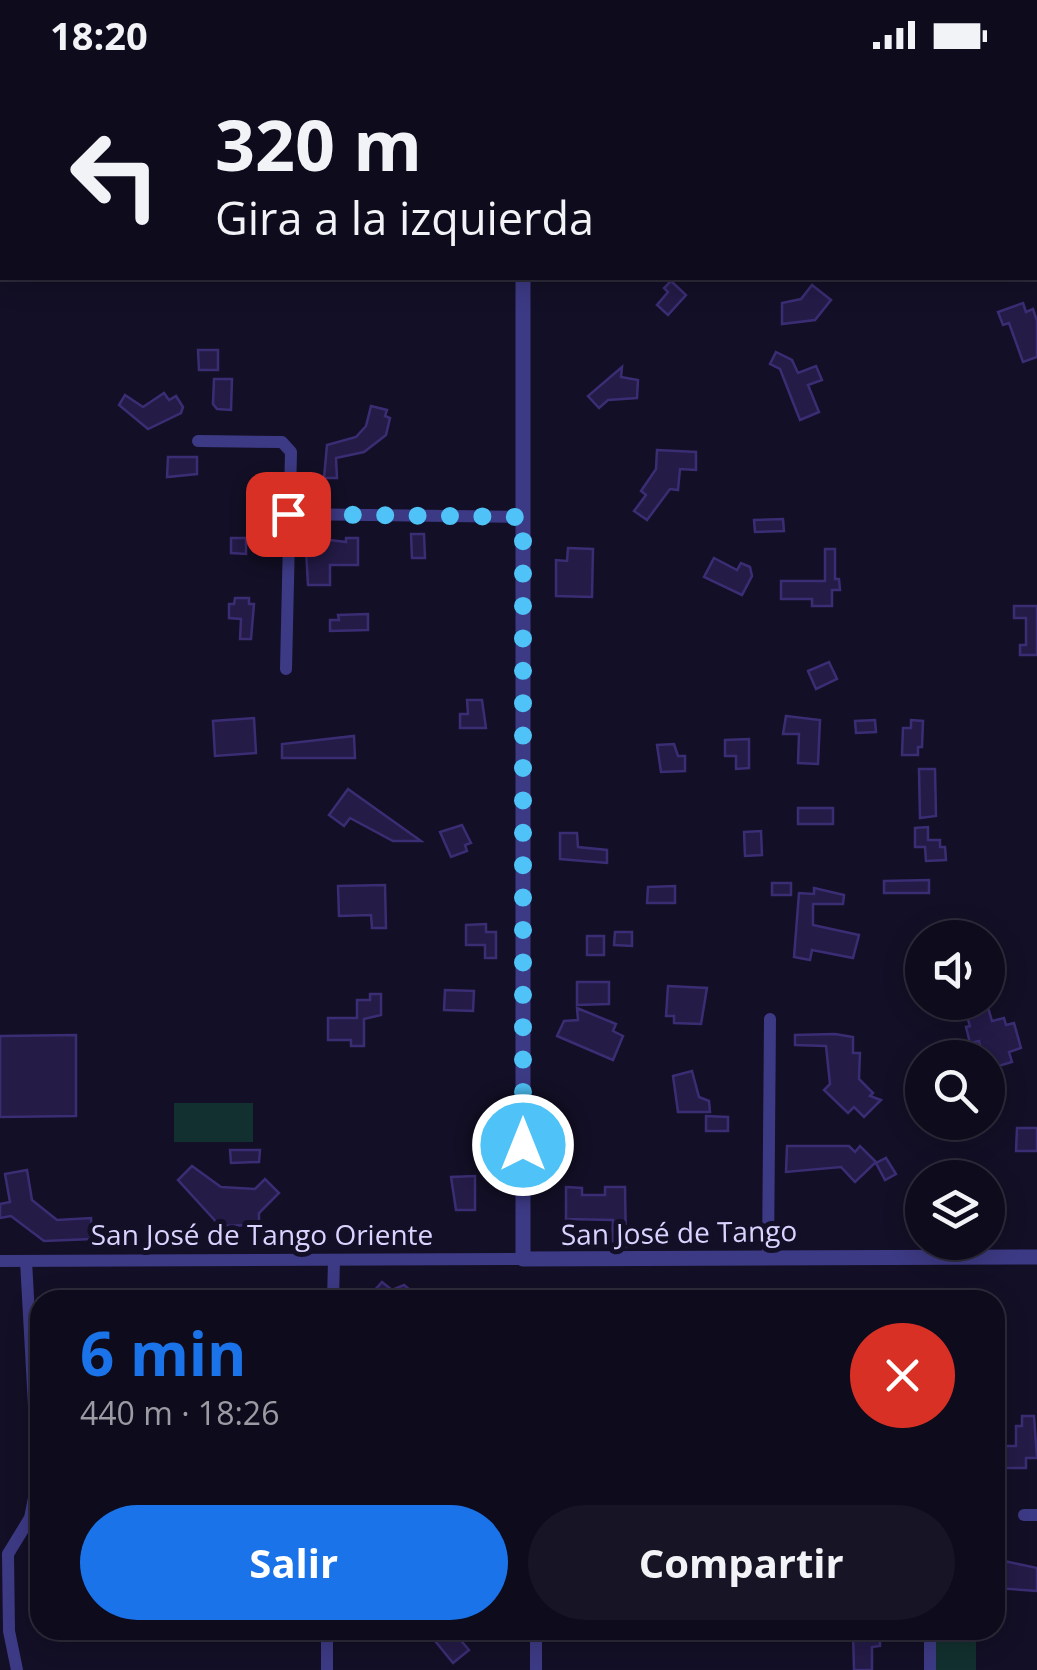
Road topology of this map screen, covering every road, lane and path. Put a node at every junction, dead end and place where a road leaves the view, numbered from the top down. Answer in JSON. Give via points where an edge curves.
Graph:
{"nodes":[{"id":1,"x":523,"y":280,"type":"edge"},
{"id":2,"x":198,"y":442,"type":"dead end"},
{"id":3,"x":288,"y":514,"type":"junction"},
{"id":4,"x":523,"y":517,"type":"junction"},
{"id":5,"x":286,"y":668,"type":"dead end"},
{"id":6,"x":770,"y":1020,"type":"dead end"},
{"id":7,"x":1037,"y":1256,"type":"edge"},
{"id":8,"x":768,"y":1257,"type":"junction"},
{"id":9,"x":523,"y":1259,"type":"junction"},
{"id":10,"x":334,"y":1260,"type":"junction"},
{"id":11,"x":0,"y":1261,"type":"edge"},
{"id":12,"x":26,"y":1261,"type":"junction"},
{"id":13,"x":334,"y":1290,"type":"edge"},
{"id":14,"x":30,"y":1333,"type":"edge"},
{"id":15,"x":30,"y":1518,"type":"edge"},
{"id":16,"x":328,"y":1640,"type":"edge"},
{"id":17,"x":536,"y":1640,"type":"edge"},
{"id":18,"x":930,"y":1640,"type":"edge"},
{"id":19,"x":17,"y":1670,"type":"edge"},
{"id":20,"x":327,"y":1670,"type":"edge"},
{"id":21,"x":536,"y":1670,"type":"edge"},
{"id":22,"x":930,"y":1670,"type":"edge"}],
"edges":[{"from":1,"to":4,"type":"street","name":"San José de Tango"},
{"from":2,"to":3,"type":"street","via":[[286,444]]},
{"from":3,"to":4,"type":"street"},
{"from":3,"to":5,"type":"street"},
{"from":4,"to":9,"type":"street","name":"San José de Tango"},
{"from":6,"to":8,"type":"street"},
{"from":7,"to":8,"type":"street","name":"San José de Tango"},
{"from":8,"to":9,"type":"street","name":"San José de Tango"},
{"from":9,"to":10,"type":"street","name":"San José de Tango Oriente"},
{"from":10,"to":12,"type":"street","name":"San José de Tango Oriente"},
{"from":10,"to":13,"type":"street"},
{"from":11,"to":12,"type":"street","name":"San José de Tango Oriente"},
{"from":12,"to":14,"type":"street"},
{"from":15,"to":19,"type":"street","via":[[8,1554]]},
{"from":16,"to":20,"type":"street"},
{"from":17,"to":21,"type":"street"},
{"from":18,"to":22,"type":"street"}]}
